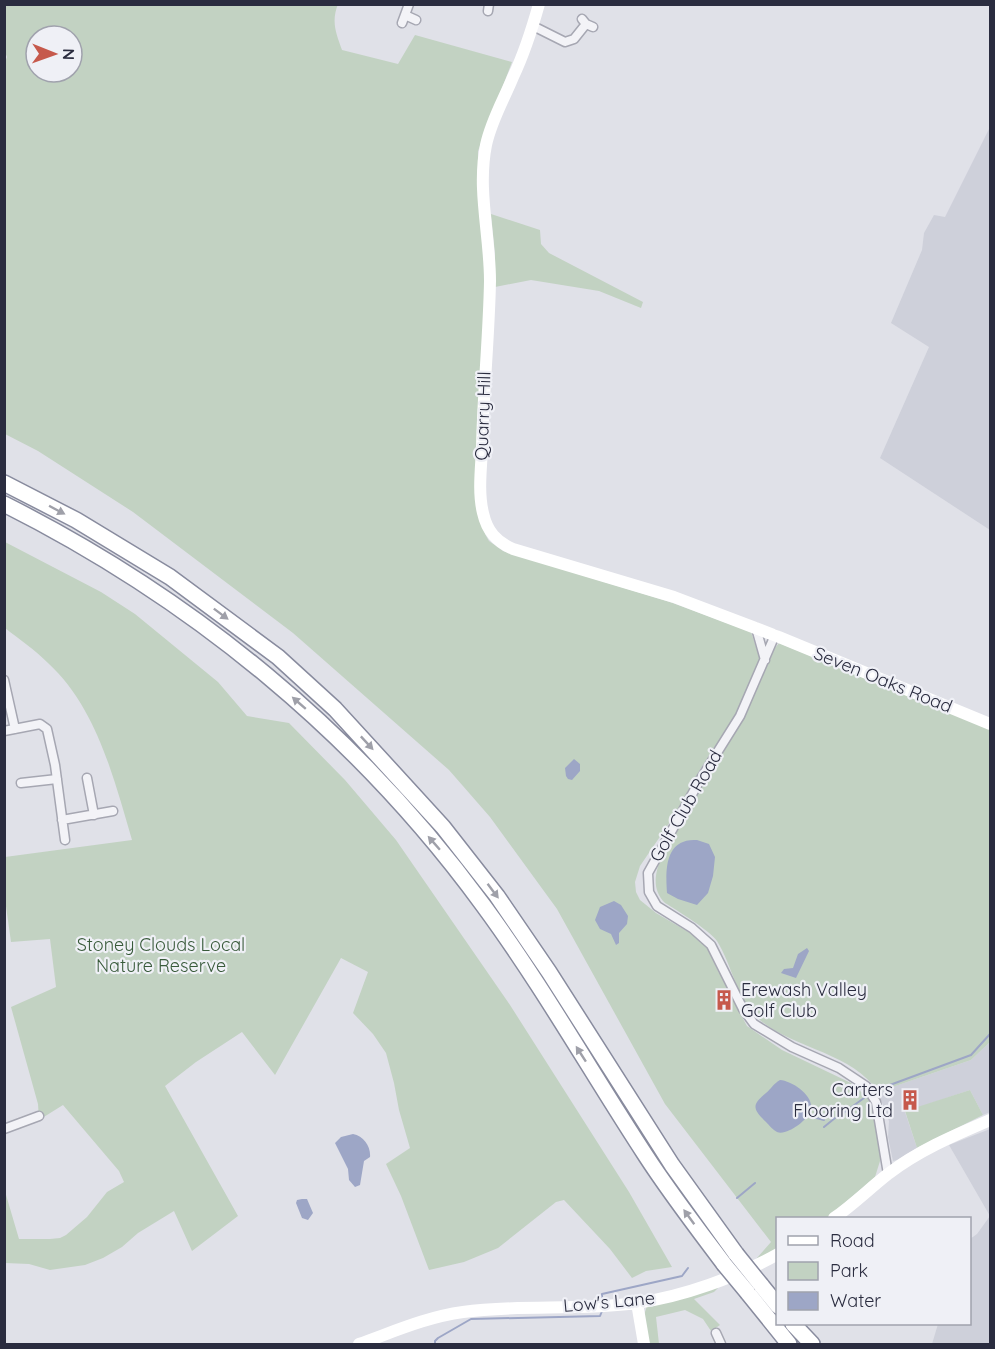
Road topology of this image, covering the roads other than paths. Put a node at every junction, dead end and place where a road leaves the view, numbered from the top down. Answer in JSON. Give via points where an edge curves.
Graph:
{"nodes":[{"id":1,"x":409,"y":4,"type":"edge"},
{"id":2,"x":539,"y":4,"type":"edge"},
{"id":3,"x":416,"y":20,"type":"dead end"},
{"id":4,"x":587,"y":23,"type":"dead end"},
{"id":5,"x":532,"y":26,"type":"junction"},
{"id":6,"x":4,"y":483,"type":"edge"},
{"id":7,"x":4,"y":504,"type":"edge"},
{"id":8,"x":756,"y":628,"type":"junction"},
{"id":9,"x":775,"y":635,"type":"junction"},
{"id":10,"x":765,"y":661,"type":"junction"},
{"id":11,"x":4,"y":680,"type":"edge"},
{"id":12,"x":990,"y":724,"type":"edge"},
{"id":13,"x":15,"y":729,"type":"junction"},
{"id":14,"x":4,"y":731,"type":"edge"},
{"id":15,"x":87,"y":778,"type":"dead end"},
{"id":16,"x":57,"y":779,"type":"junction"},
{"id":17,"x":21,"y":783,"type":"dead end"},
{"id":18,"x":113,"y":811,"type":"dead end"},
{"id":19,"x":93,"y":814,"type":"junction"},
{"id":20,"x":62,"y":820,"type":"junction"},
{"id":21,"x":65,"y":840,"type":"dead end"},
{"id":22,"x":39,"y":1116,"type":"dead end"},
{"id":23,"x":990,"y":1120,"type":"edge"},
{"id":24,"x":4,"y":1129,"type":"edge"},
{"id":25,"x":888,"y":1174,"type":"junction"},
{"id":26,"x":835,"y":1217,"type":"edge"},
{"id":27,"x":776,"y":1255,"type":"edge"},
{"id":28,"x":730,"y":1259,"type":"junction"},
{"id":29,"x":754,"y":1289,"type":"junction"},
{"id":30,"x":637,"y":1303,"type":"junction"},
{"id":31,"x":776,"y":1305,"type":"edge"},
{"id":32,"x":776,"y":1324,"type":"edge"},
{"id":33,"x":777,"y":1325,"type":"edge"},
{"id":34,"x":795,"y":1325,"type":"edge"},
{"id":35,"x":716,"y":1333,"type":"dead end"},
{"id":36,"x":359,"y":1344,"type":"edge"},
{"id":37,"x":644,"y":1344,"type":"edge"},
{"id":38,"x":721,"y":1344,"type":"edge"},
{"id":39,"x":789,"y":1344,"type":"edge"},
{"id":40,"x":812,"y":1344,"type":"edge"}],
"edges":[{"from":1,"to":3,"type":"street","via":[[404,19]]},
{"from":2,"to":5,"type":"street","name":"Quarry Hill"},
{"from":4,"to":5,"type":"street","via":[[574,39],[565,42]]},
{"from":5,"to":8,"type":"street","name":"Quarry Hill","via":[[486,142],[483,166],[490,281],[482,457],[486,524],[498,541],[513,549],[674,597]]},
{"from":6,"to":28,"type":"highway","one_way":true,"via":[[76,520],[170,577],[278,657],[335,709],[443,827],[497,896]]},
{"from":28,"to":7,"type":"highway","one_way":true,"via":[[647,1158],[496,924],[441,851],[384,786],[312,714],[180,608],[90,549]]},
{"from":8,"to":9,"type":"street","name":"Quarry Hill"},
{"from":8,"to":10,"type":"street"},
{"from":9,"to":10,"type":"street","name":"Golf Club Road"},
{"from":9,"to":12,"type":"street","name":"Seven Oaks Road"},
{"from":10,"to":25,"type":"street","name":"Golf Club Road","via":[[740,716],[648,873],[649,892],[657,906],[711,945],[754,1024],[867,1086],[876,1102]]},
{"from":11,"to":13,"type":"street"},
{"from":13,"to":14,"type":"street"},
{"from":13,"to":16,"type":"street","via":[[40,724],[47,729]]},
{"from":15,"to":19,"type":"street"},
{"from":16,"to":17,"type":"street"},
{"from":16,"to":20,"type":"street"},
{"from":18,"to":19,"type":"street"},
{"from":19,"to":20,"type":"street"},
{"from":20,"to":21,"type":"street"},
{"from":22,"to":24,"type":"street"},
{"from":23,"to":25,"type":"street","via":[[942,1141]]},
{"from":25,"to":26,"type":"street"},
{"from":27,"to":30,"type":"street","name":"Low's Lane","via":[[693,1289]]},
{"from":28,"to":29,"type":"highway","bridge":true},
{"from":29,"to":31,"type":"highway"},
{"from":29,"to":32,"type":"highway"},
{"from":30,"to":36,"type":"street","name":"Low's Lane","via":[[491,1309],[433,1317]]},
{"from":30,"to":37,"type":"street"},
{"from":33,"to":39,"type":"highway"},
{"from":34,"to":40,"type":"highway"},
{"from":35,"to":38,"type":"street"}]}
